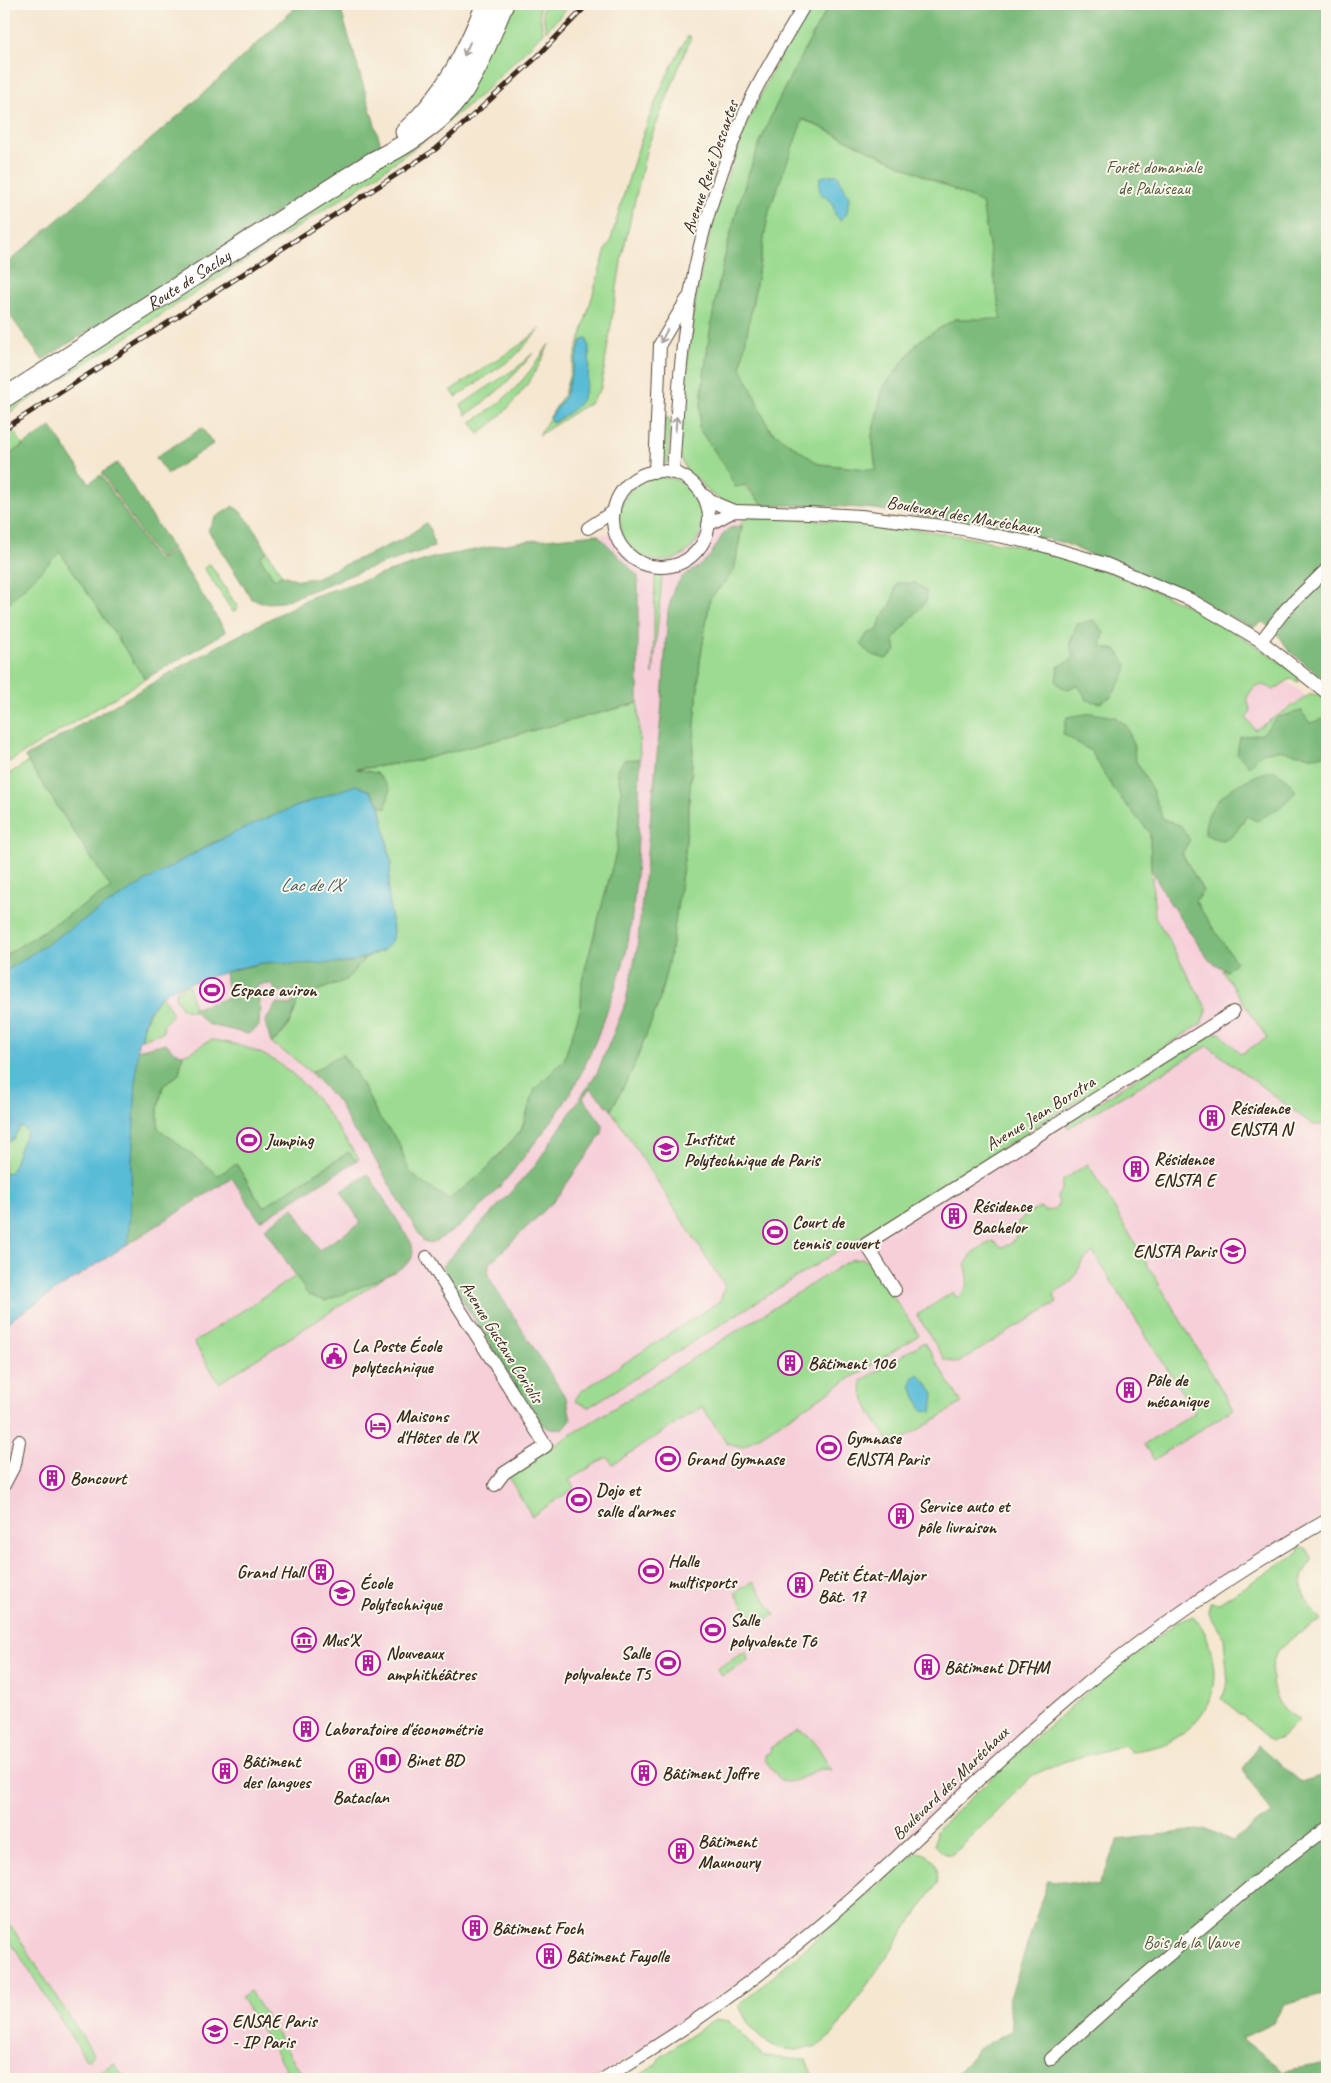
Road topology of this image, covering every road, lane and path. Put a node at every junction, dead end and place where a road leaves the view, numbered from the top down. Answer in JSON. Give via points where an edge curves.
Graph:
{"nodes":[{"id":1,"x":486,"y":4,"type":"edge"},
{"id":2,"x":504,"y":4,"type":"edge"},
{"id":3,"x":805,"y":4,"type":"edge"},
{"id":4,"x":372,"y":162,"type":"junction"},
{"id":5,"x":690,"y":295,"type":"junction"},
{"id":6,"x":4,"y":398,"type":"edge"},
{"id":7,"x":654,"y":472,"type":"junction"},
{"id":8,"x":673,"y":473,"type":"junction"},
{"id":9,"x":702,"y":494,"type":"junction"},
{"id":10,"x":614,"y":511,"type":"junction"},
{"id":11,"x":734,"y":511,"type":"junction"},
{"id":12,"x":708,"y":525,"type":"junction"},
{"id":13,"x":617,"y":538,"type":"junction"},
{"id":14,"x":1327,"y":569,"type":"edge"},
{"id":15,"x":1260,"y":641,"type":"junction"},
{"id":16,"x":1327,"y":693,"type":"edge"},
{"id":17,"x":1233,"y":1012,"type":"dead end"},
{"id":18,"x":427,"y":1257,"type":"dead end"},
{"id":19,"x":895,"y":1290,"type":"dead end"},
{"id":20,"x":19,"y":1441,"type":"dead end"},
{"id":21,"x":4,"y":1485,"type":"edge"},
{"id":22,"x":495,"y":1485,"type":"dead end"},
{"id":23,"x":1327,"y":1520,"type":"edge"},
{"id":24,"x":1327,"y":1828,"type":"edge"},
{"id":25,"x":1051,"y":2059,"type":"dead end"},
{"id":26,"x":603,"y":2079,"type":"edge"}],
"edges":[{"from":1,"to":4,"type":"main road","name":"Route de Saclay","one_way":true,"via":[[465,55],[447,84],[414,124]]},
{"from":2,"to":4,"type":"main road","name":"Route de Saclay","via":[[476,68],[452,106],[417,135]]},
{"from":3,"to":5,"type":"street","name":"Avenue René Descartes","via":[[760,83],[731,148],[706,226]]},
{"from":4,"to":6,"type":"main road","name":"Route de Saclay"},
{"from":5,"to":7,"type":"street","name":"Avenue René Descartes","one_way":true,"via":[[660,344]]},
{"from":8,"to":5,"type":"street","name":"Avenue René Descartes","one_way":true},
{"from":7,"to":8,"type":"street"},
{"from":7,"to":10,"type":"street","via":[[640,476],[628,485],[621,492]]},
{"from":8,"to":9,"type":"street","via":[[684,477]]},
{"from":9,"to":11,"type":"street","name":"Boulevard des Maréchaux"},
{"from":9,"to":12,"type":"street","via":[[709,514]]},
{"from":10,"to":13,"type":"street"},
{"from":10,"to":13,"type":"street","via":[[588,528]]},
{"from":11,"to":12,"type":"street"},
{"from":11,"to":15,"type":"street","name":"Boulevard des Maréchaux","via":[[861,516],[957,528],[1038,544],[1143,578],[1191,600]]},
{"from":12,"to":13,"type":"street","via":[[706,537],[692,556],[670,566],[658,567],[637,561]]},
{"from":14,"to":15,"type":"street","via":[[1286,609]]},
{"from":15,"to":16,"type":"street","name":"Boulevard des Maréchaux"},
{"from":17,"to":19,"type":"street","name":"Avenue Jean Borotra","via":[[866,1244]]},
{"from":18,"to":22,"type":"street","name":"Avenue Gustave Coriolis","via":[[546,1446],[504,1473]]},
{"from":20,"to":21,"type":"street","via":[[15,1464]]},
{"from":23,"to":26,"type":"street","name":"Boulevard des Maréchaux","via":[[1193,1604],[1126,1652],[1005,1753],[903,1852],[811,1933],[723,2001]]},
{"from":24,"to":25,"type":"street","via":[[1263,1876]]}]}
